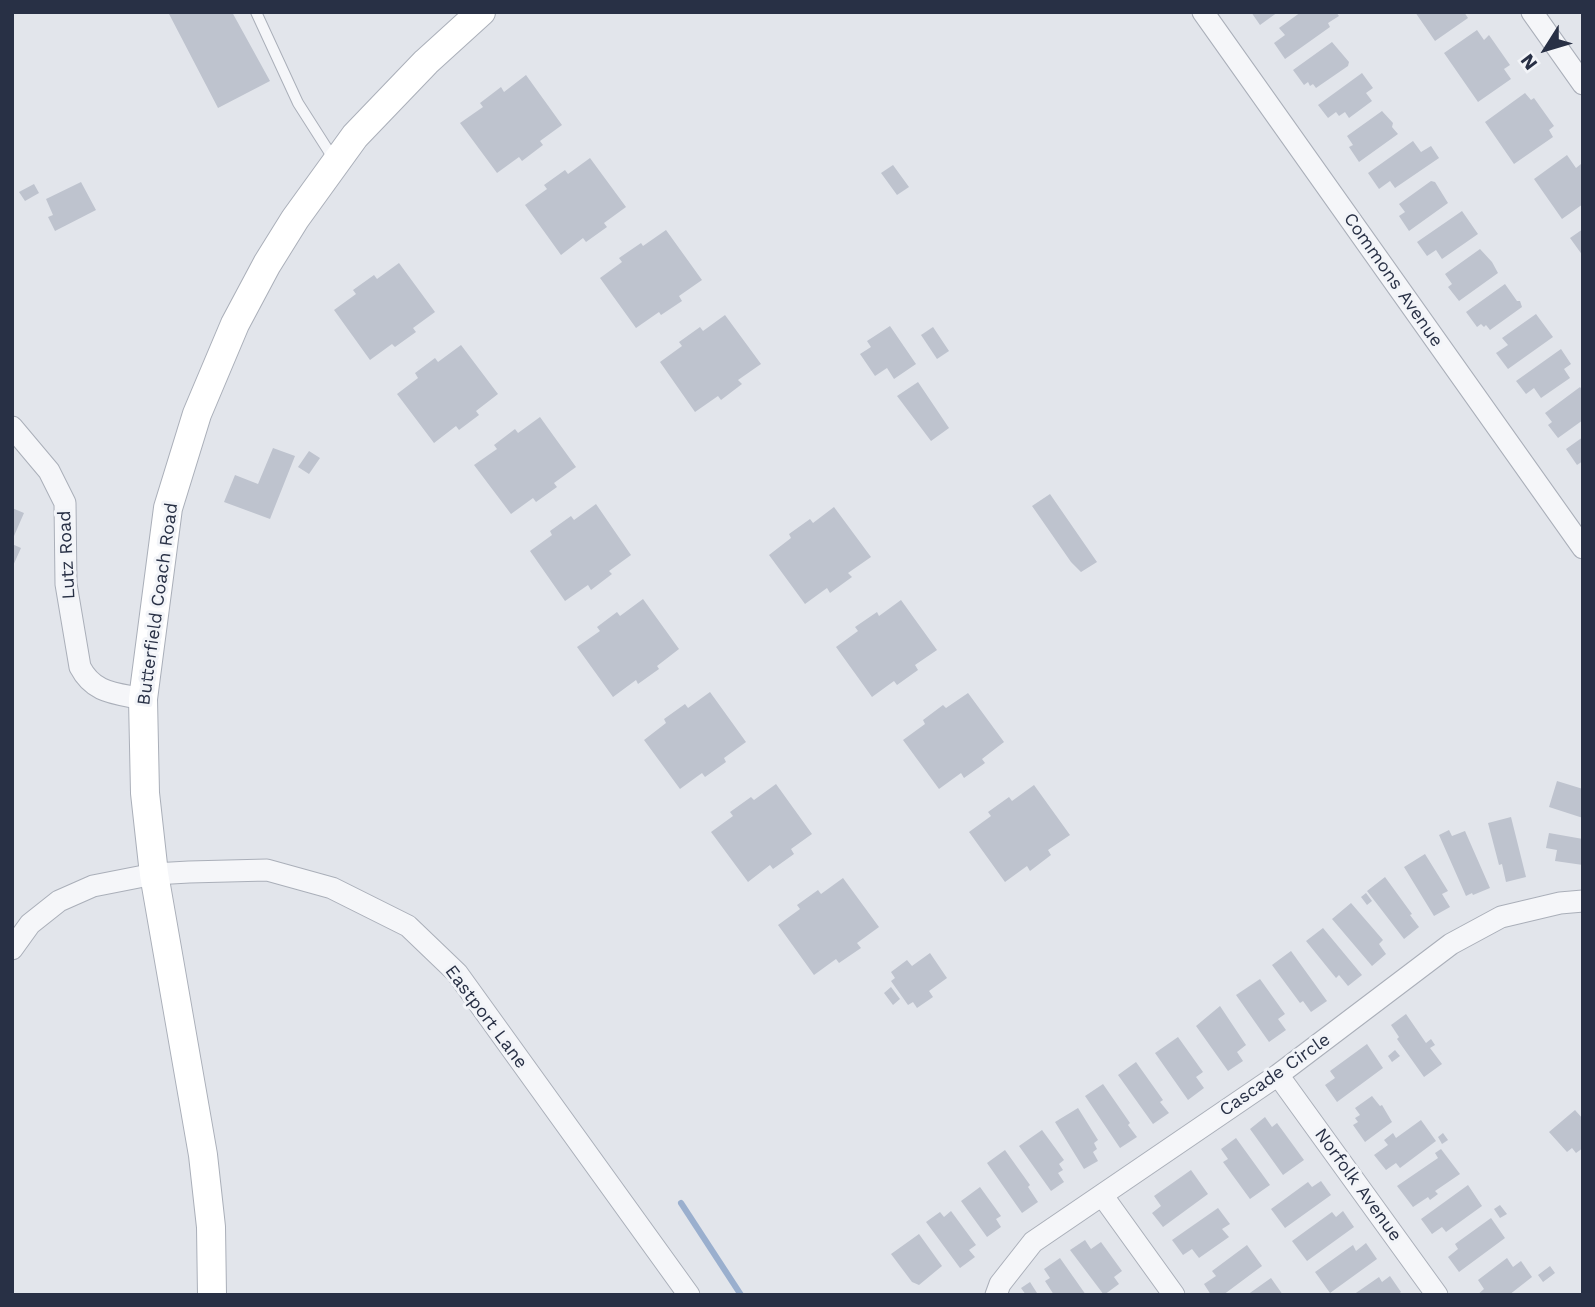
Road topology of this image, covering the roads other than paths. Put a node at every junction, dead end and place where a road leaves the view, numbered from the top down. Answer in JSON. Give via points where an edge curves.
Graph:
{"nodes":[{"id":1,"x":256,"y":12,"type":"edge"},
{"id":2,"x":481,"y":12,"type":"edge"},
{"id":3,"x":1203,"y":12,"type":"edge"},
{"id":4,"x":1532,"y":12,"type":"edge"},
{"id":5,"x":1583,"y":84,"type":"edge"},
{"id":6,"x":335,"y":161,"type":"junction"},
{"id":7,"x":15,"y":435,"type":"edge"},
{"id":8,"x":1583,"y":548,"type":"edge"},
{"id":9,"x":143,"y":699,"type":"junction"},
{"id":10,"x":154,"y":874,"type":"junction"},
{"id":11,"x":1583,"y":901,"type":"edge"},
{"id":12,"x":12,"y":949,"type":"edge"},
{"id":13,"x":1278,"y":1075,"type":"junction"},
{"id":14,"x":1102,"y":1195,"type":"junction"},
{"id":15,"x":212,"y":1295,"type":"edge"},
{"id":16,"x":689,"y":1295,"type":"edge"},
{"id":17,"x":996,"y":1295,"type":"edge"},
{"id":18,"x":1174,"y":1295,"type":"edge"},
{"id":19,"x":1437,"y":1295,"type":"edge"}],
"edges":[{"from":1,"to":6,"type":"lane","via":[[298,103]]},
{"from":2,"to":6,"type":"main road","name":"Butterfield Coach Road","via":[[426,62]]},
{"from":3,"to":8,"type":"street","name":"Commons Avenue"},
{"from":4,"to":5,"type":"street"},
{"from":6,"to":9,"type":"main road","name":"Butterfield Coach Road","via":[[267,264],[234,324],[197,414],[169,508]]},
{"from":7,"to":9,"type":"street","name":"Lutz Road","via":[[49,471],[65,503],[66,583],[80,667],[97,688]]},
{"from":9,"to":10,"type":"main road","name":"Butterfield Coach Road","via":[[145,793]]},
{"from":10,"to":12,"type":"street","via":[[93,886],[59,901],[30,924]]},
{"from":10,"to":15,"type":"main road","name":"Butterfield Coach Road","via":[[203,1155]]},
{"from":10,"to":16,"type":"street","name":"Eastport Lane","via":[[267,870],[332,888],[408,926],[457,973]]},
{"from":11,"to":13,"type":"street","name":"Cascade Circle","via":[[1501,918],[1451,944]]},
{"from":13,"to":14,"type":"street","name":"Cascade Circle"},
{"from":13,"to":19,"type":"street","name":"Norfolk Avenue"},
{"from":14,"to":17,"type":"street","name":"Cascade Circle","via":[[1033,1242]]},
{"from":14,"to":18,"type":"street"}]}
